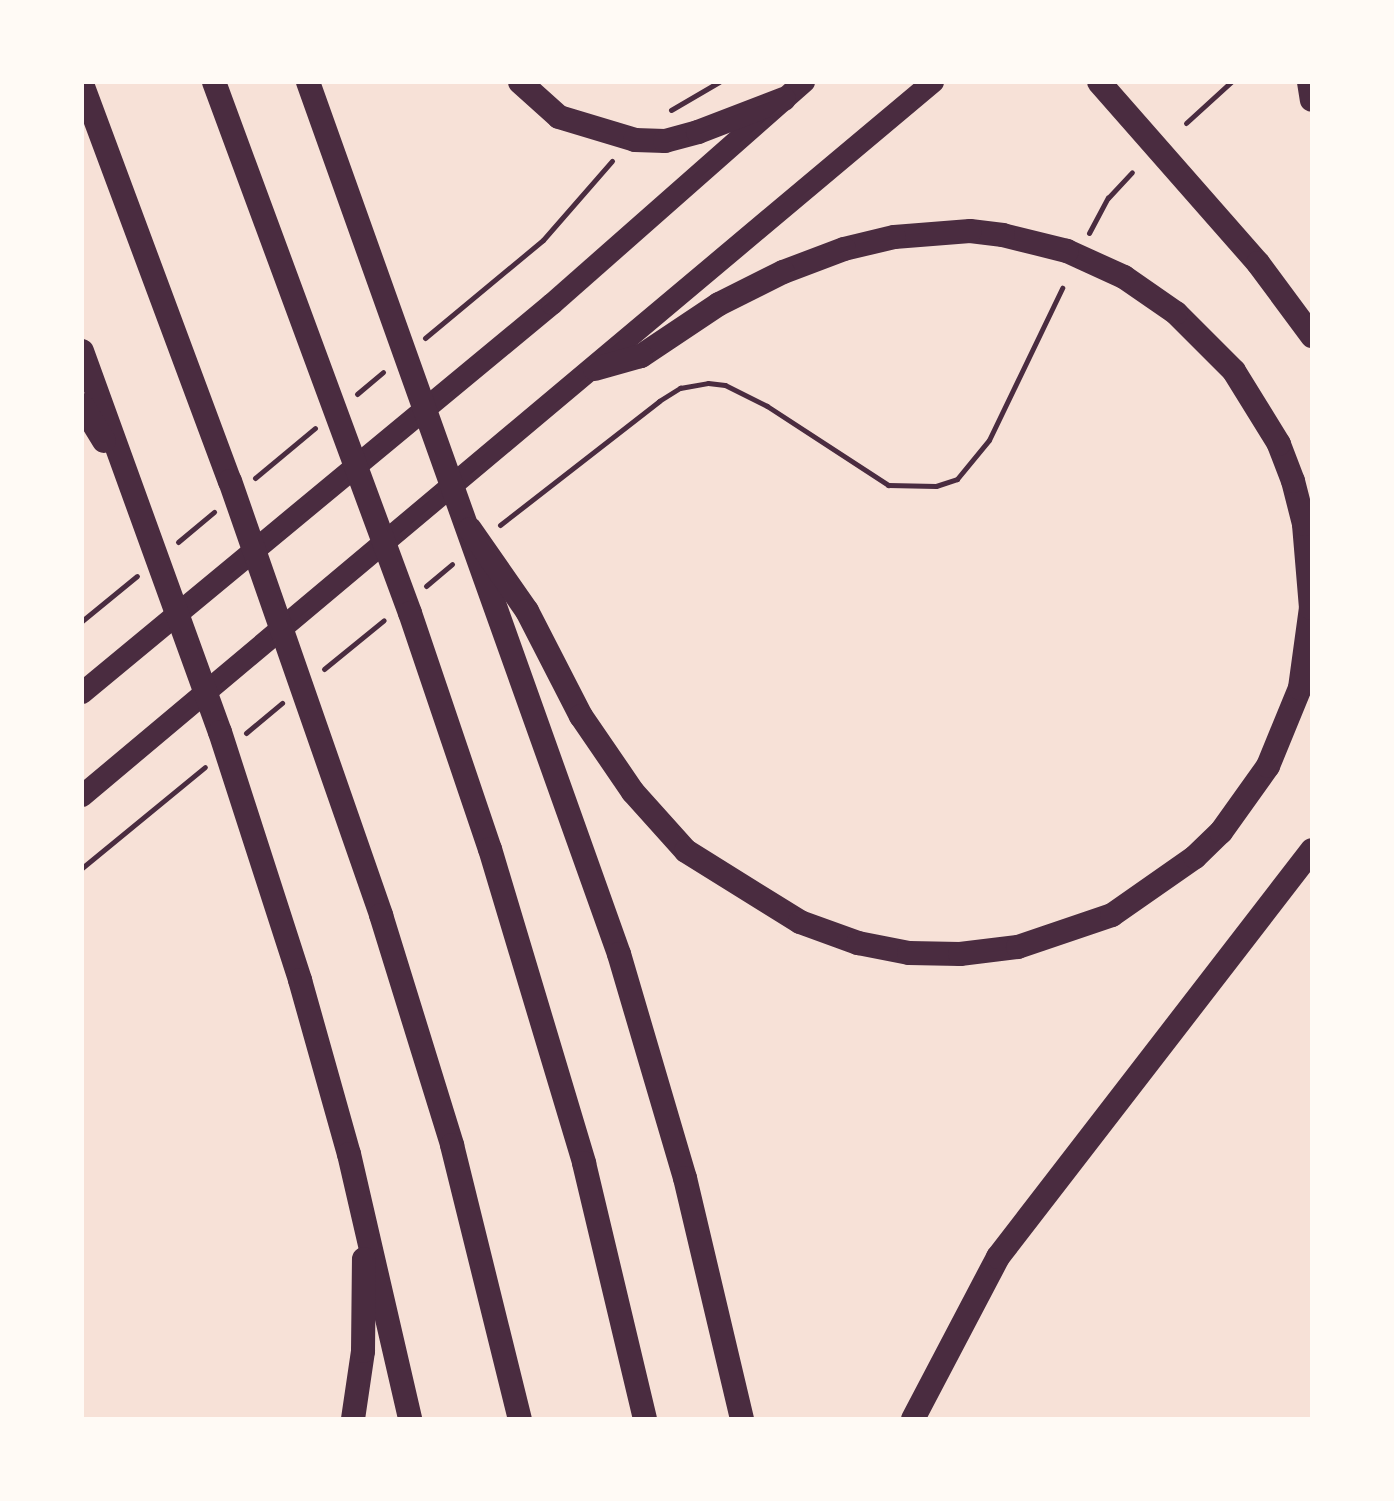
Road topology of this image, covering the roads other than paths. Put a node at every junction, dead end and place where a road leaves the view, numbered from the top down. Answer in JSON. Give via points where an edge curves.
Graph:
{"nodes":[{"id":1,"x":214,"y":82,"type":"edge"},
{"id":2,"x":308,"y":82,"type":"edge"},
{"id":3,"x":520,"y":82,"type":"edge"},
{"id":4,"x":804,"y":82,"type":"edge"},
{"id":5,"x":933,"y":82,"type":"edge"},
{"id":6,"x":1099,"y":82,"type":"edge"},
{"id":7,"x":1309,"y":82,"type":"edge"},
{"id":8,"x":82,"y":84,"type":"edge"},
{"id":9,"x":784,"y":99,"type":"junction"},
{"id":10,"x":1312,"y":100,"type":"edge"},
{"id":11,"x":1312,"y":336,"type":"edge"},
{"id":12,"x":82,"y":351,"type":"edge"},
{"id":13,"x":595,"y":369,"type":"junction"},
{"id":14,"x":82,"y":405,"type":"edge"},
{"id":15,"x":139,"y":507,"type":"junction"},
{"id":16,"x":481,"y":531,"type":"junction"},
{"id":17,"x":82,"y":693,"type":"edge"},
{"id":18,"x":82,"y":796,"type":"edge"},
{"id":19,"x":1312,"y":850,"type":"edge"},
{"id":20,"x":349,"y":1154,"type":"junction"},
{"id":21,"x":353,"y":1419,"type":"edge"},
{"id":22,"x":410,"y":1419,"type":"edge"},
{"id":23,"x":520,"y":1419,"type":"edge"},
{"id":24,"x":645,"y":1419,"type":"edge"},
{"id":25,"x":742,"y":1419,"type":"edge"},
{"id":26,"x":913,"y":1419,"type":"edge"}],
"edges":[{"from":1,"to":24,"type":"highway","via":[[410,613],[495,864],[584,1163]]},
{"from":2,"to":16,"type":"highway"},
{"from":3,"to":9,"type":"highway","via":[[559,117],[635,140],[665,141],[698,132]]},
{"from":4,"to":9,"type":"highway"},
{"from":5,"to":13,"type":"highway"},
{"from":6,"to":11,"type":"highway","via":[[1258,263]]},
{"from":7,"to":10,"type":"highway"},
{"from":8,"to":23,"type":"highway","via":[[230,481],[381,915],[452,1145]]},
{"from":9,"to":17,"type":"highway","via":[[552,304]]},
{"from":12,"to":15,"type":"highway"},
{"from":13,"to":16,"type":"highway","via":[[641,356],[719,304],[783,272],[894,237],[970,231],[1003,235],[1067,251],[1124,277],[1176,313],[1234,371],[1279,444],[1293,481],[1306,539],[1311,608],[1300,688],[1268,766],[1221,832],[1195,857],[1112,915],[1018,947],[960,954],[909,953],[858,943],[800,922],[686,851],[633,792],[581,716]]},
{"from":13,"to":18,"type":"highway"},
{"from":14,"to":15,"type":"highway"},
{"from":15,"to":20,"type":"highway","via":[[242,799]]},
{"from":16,"to":25,"type":"highway","via":[[645,1036],[703,1245]]},
{"from":19,"to":26,"type":"highway","via":[[998,1257]]},
{"from":20,"to":21,"type":"highway","via":[[360,1219],[365,1309]]},
{"from":20,"to":22,"type":"highway"}]}
